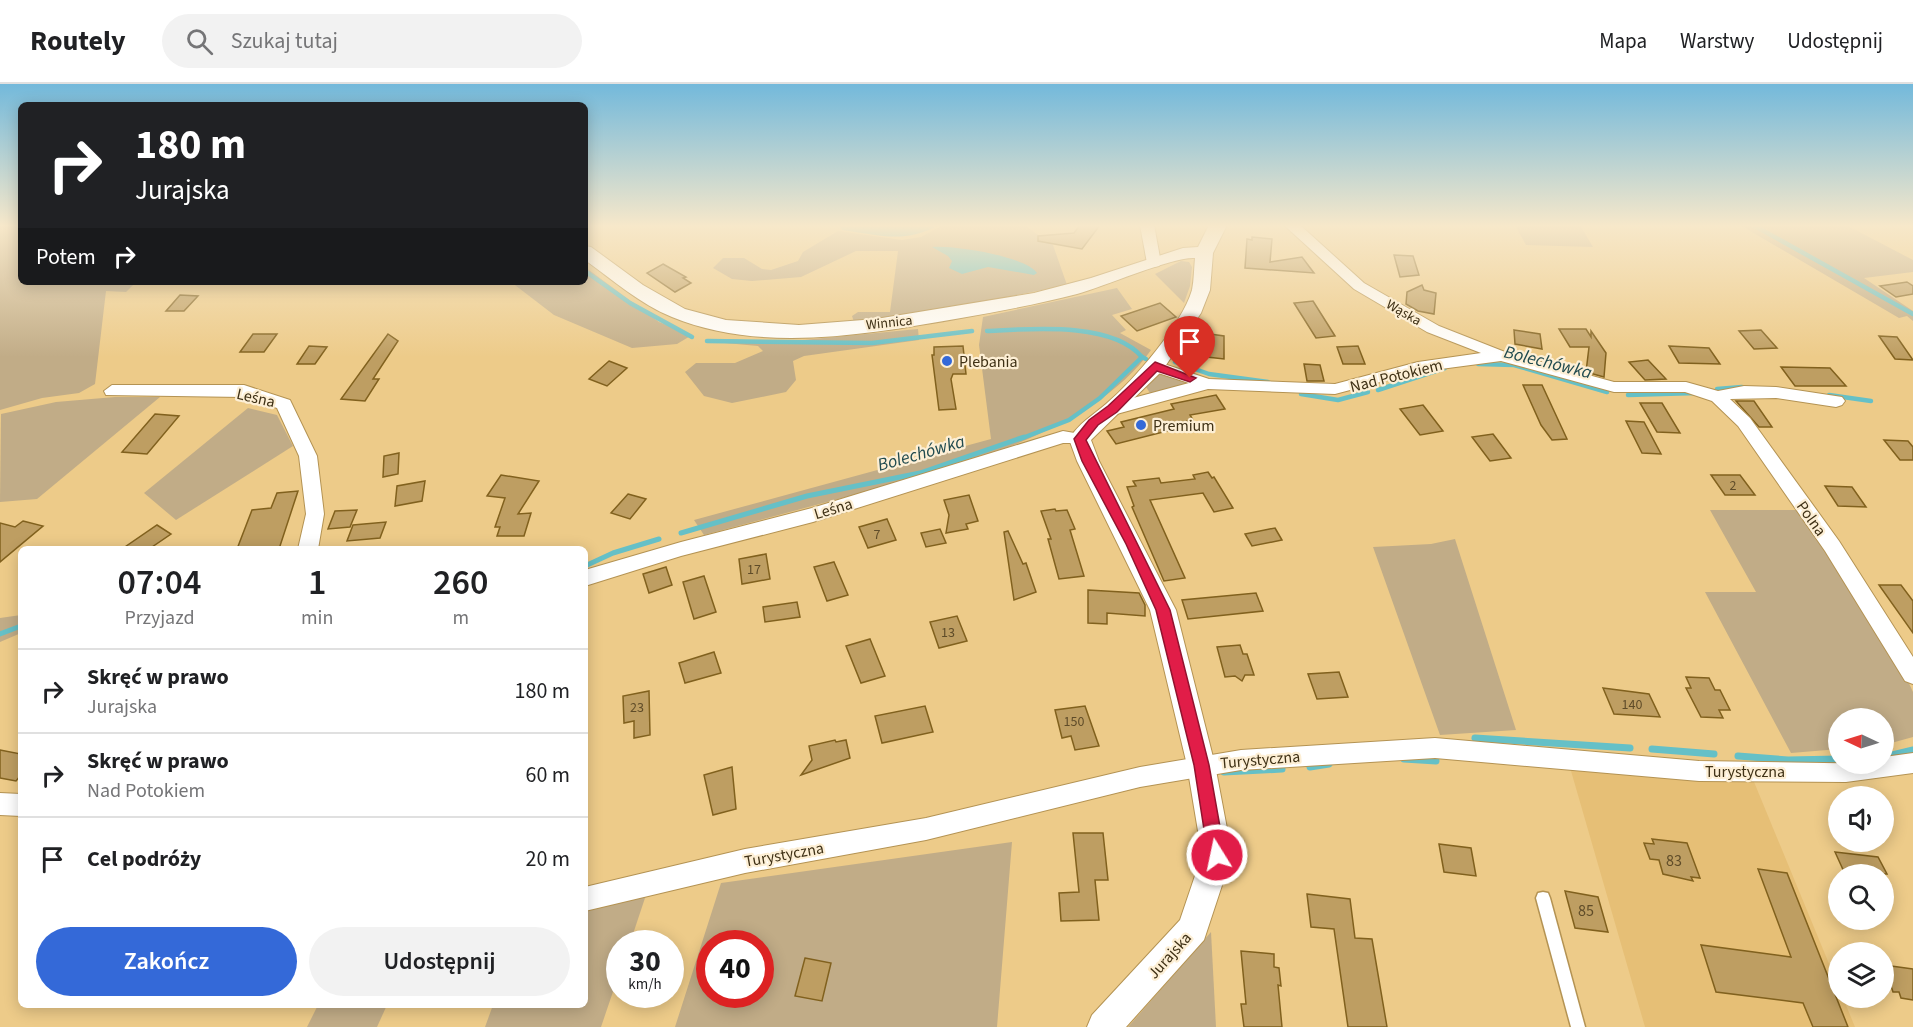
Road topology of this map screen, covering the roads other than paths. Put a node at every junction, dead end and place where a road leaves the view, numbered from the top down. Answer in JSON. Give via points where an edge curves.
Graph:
{"nodes":[{"id":1,"x":610,"y":269,"type":"edge"},
{"id":2,"x":1136,"y":269,"type":"edge"},
{"id":3,"x":1202,"y":269,"type":"edge"},
{"id":4,"x":1339,"y":269,"type":"edge"},
{"id":5,"x":1501,"y":356,"type":"junction"},
{"id":6,"x":1155,"y":366,"type":"junction"},
{"id":7,"x":1208,"y":384,"type":"junction"},
{"id":8,"x":1686,"y":387,"type":"joint"},
{"id":9,"x":112,"y":391,"type":"dead end"},
{"id":10,"x":1718,"y":397,"type":"junction"},
{"id":11,"x":1836,"y":401,"type":"dead end"},
{"id":12,"x":1113,"y":409,"type":"junction"},
{"id":13,"x":1080,"y":439,"type":"junction"},
{"id":14,"x":309,"y":546,"type":"edge"},
{"id":15,"x":588,"y":577,"type":"edge"},
{"id":16,"x":1913,"y":675,"type":"edge"},
{"id":17,"x":1913,"y":763,"type":"edge"},
{"id":18,"x":1202,"y":765,"type":"junction"},
{"id":19,"x":0,"y":804,"type":"edge"},
{"id":20,"x":18,"y":805,"type":"edge"},
{"id":21,"x":588,"y":898,"type":"edge"},
{"id":22,"x":1544,"y":898,"type":"dead end"},
{"id":23,"x":1104,"y":1027,"type":"edge"},
{"id":24,"x":1578,"y":1027,"type":"edge"}],
"edges":[{"from":1,"to":2,"type":"street","name":"Winnica","via":[[692,318],[729,326],[810,330],[919,319],[1068,291]]},
{"from":3,"to":6,"type":"street","via":[[1197,301]]},
{"from":4,"to":5,"type":"street","name":"Wąska","via":[[1362,288],[1433,329]]},
{"from":5,"to":7,"type":"street","name":"Nad Potokiem","via":[[1418,367],[1335,389]]},
{"from":5,"to":8,"type":"street","name":"Nad Potokiem","via":[[1614,387]]},
{"from":6,"to":7,"type":"street","name":"Nad Potokiem"},
{"from":6,"to":12,"type":"street"},
{"from":7,"to":12,"type":"street","name":"Nad Potokiem"},
{"from":8,"to":10,"type":"street","name":"Polna"},
{"from":9,"to":14,"type":"street","name":"Leśna","via":[[244,391],[284,404],[308,456],[315,514]]},
{"from":10,"to":11,"type":"street","via":[[1761,393]]},
{"from":10,"to":16,"type":"street","name":"Polna","via":[[1744,422],[1832,546]]},
{"from":12,"to":13,"type":"street","via":[[1093,423]]},
{"from":13,"to":15,"type":"street","name":"Leśna","via":[[1063,437],[813,515]]},
{"from":13,"to":18,"type":"street","name":"Jurajska","via":[[1163,610]]},
{"from":17,"to":18,"type":"street","name":"Turystyczna","via":[[1846,772],[1699,771],[1435,747]]},
{"from":18,"to":21,"type":"street","name":"Turystyczna","via":[[926,829],[745,861]]},
{"from":18,"to":23,"type":"street","name":"Jurajska","via":[[1217,855],[1193,929]]},
{"from":19,"to":20,"type":"street"},
{"from":22,"to":24,"type":"lane"}]}
